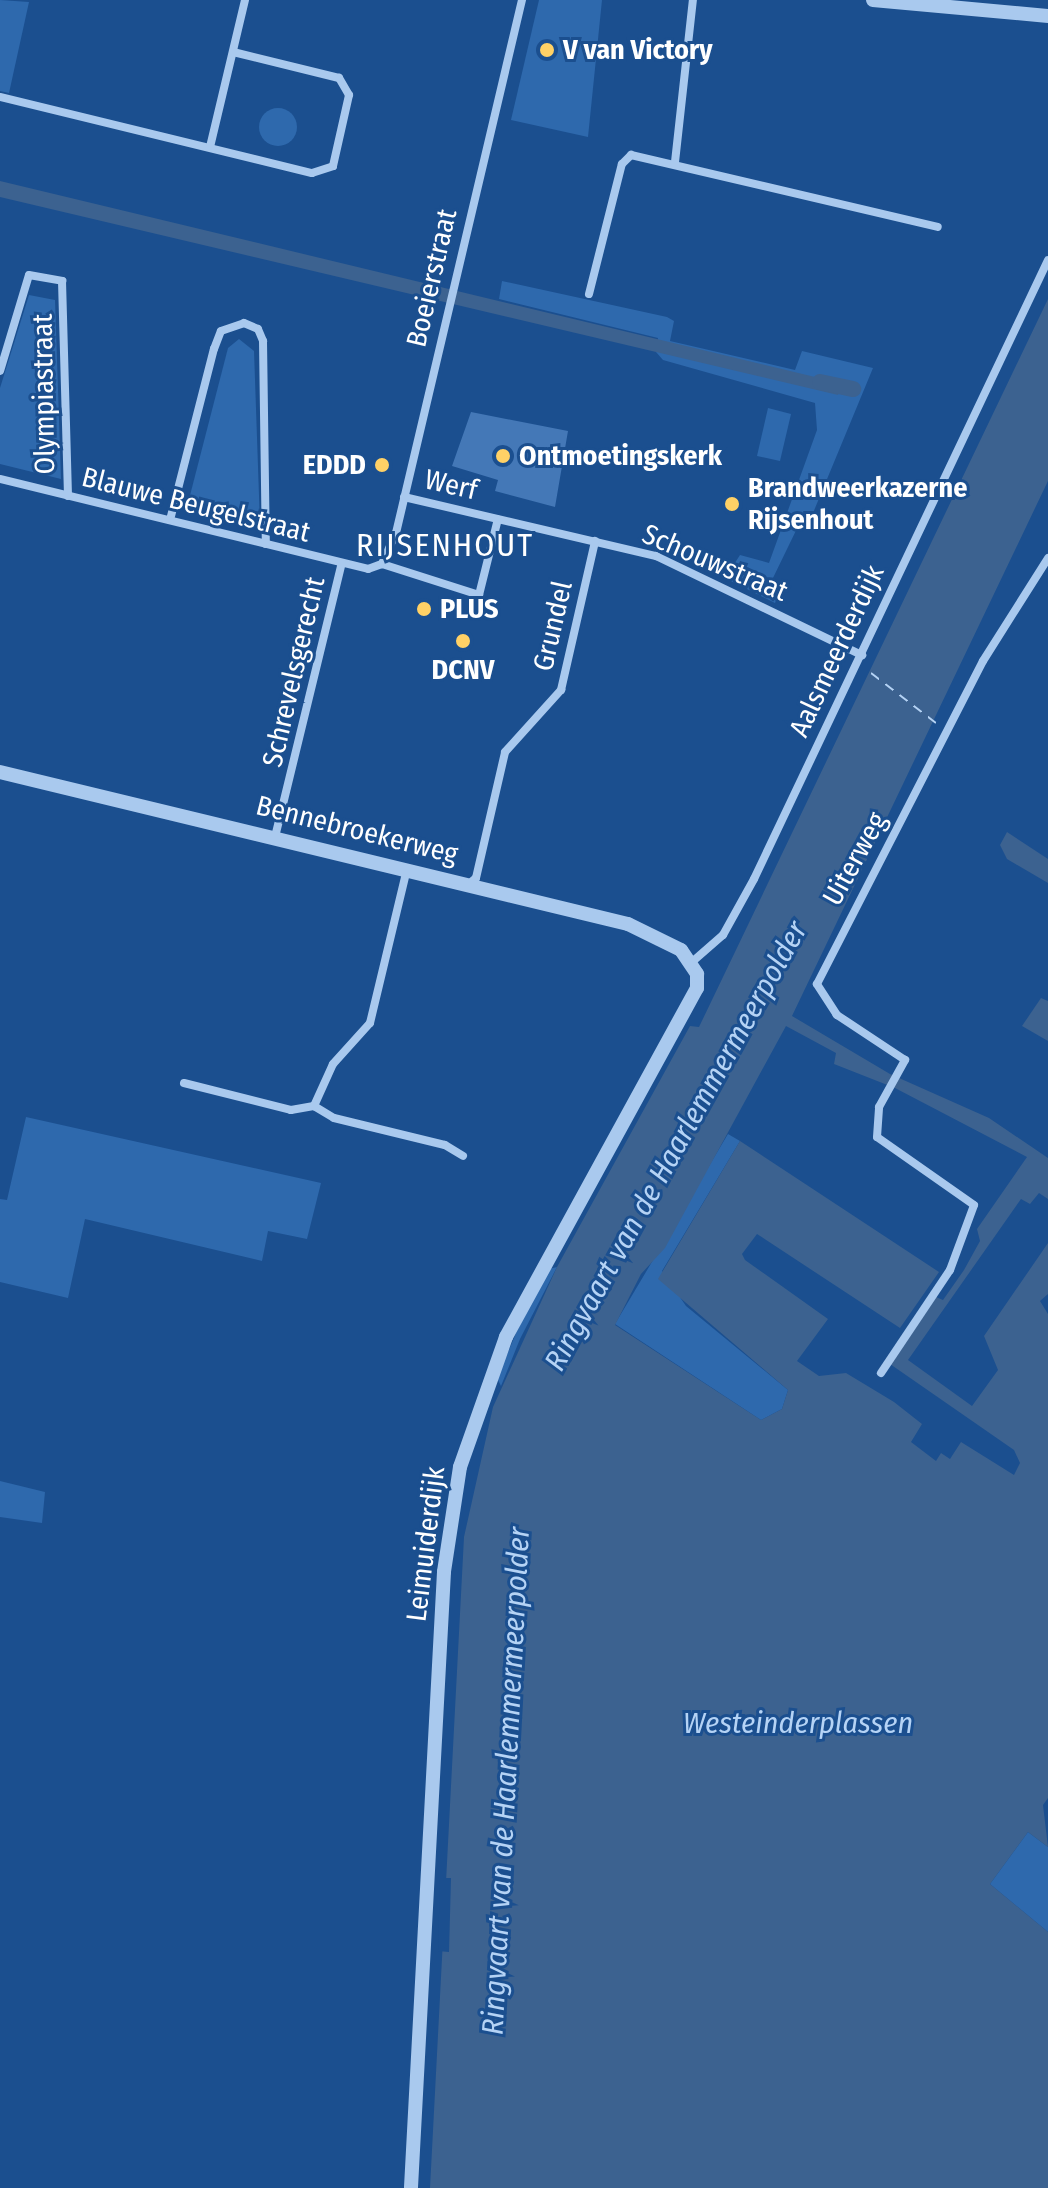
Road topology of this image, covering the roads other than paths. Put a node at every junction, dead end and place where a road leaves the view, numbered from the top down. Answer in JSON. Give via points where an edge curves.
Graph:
{"nodes":[{"id":1,"x":245,"y":0,"type":"edge"},
{"id":2,"x":522,"y":0,"type":"edge"},
{"id":3,"x":693,"y":0,"type":"edge"},
{"id":4,"x":873,"y":0,"type":"edge"},
{"id":5,"x":1048,"y":16,"type":"edge"},
{"id":6,"x":233,"y":52,"type":"junction"},
{"id":7,"x":0,"y":97,"type":"edge"},
{"id":8,"x":210,"y":147,"type":"junction"},
{"id":9,"x":675,"y":162,"type":"junction"},
{"id":10,"x":938,"y":227,"type":"dead end"},
{"id":11,"x":1048,"y":260,"type":"edge"},
{"id":12,"x":589,"y":294,"type":"dead end"},
{"id":13,"x":0,"y":371,"type":"edge"},
{"id":14,"x":0,"y":479,"type":"edge"},
{"id":15,"x":68,"y":496,"type":"junction"},
{"id":16,"x":404,"y":497,"type":"junction"},
{"id":17,"x":498,"y":519,"type":"junction"},
{"id":18,"x":170,"y":520,"type":"junction"},
{"id":19,"x":595,"y":541,"type":"junction"},
{"id":20,"x":266,"y":544,"type":"junction"},
{"id":21,"x":1048,"y":558,"type":"edge"},
{"id":22,"x":342,"y":563,"type":"junction"},
{"id":23,"x":382,"y":564,"type":"junction"},
{"id":24,"x":862,"y":655,"type":"junction"},
{"id":25,"x":0,"y":772,"type":"edge"},
{"id":26,"x":275,"y":837,"type":"junction"},
{"id":27,"x":407,"y":869,"type":"junction"},
{"id":28,"x":469,"y":884,"type":"junction"},
{"id":29,"x":692,"y":962,"type":"junction"},
{"id":30,"x":184,"y":1083,"type":"dead end"},
{"id":31,"x":314,"y":1106,"type":"junction"},
{"id":32,"x":463,"y":1156,"type":"dead end"},
{"id":33,"x":881,"y":1373,"type":"dead end"},
{"id":34,"x":411,"y":2188,"type":"edge"}],
"edges":[{"from":1,"to":6,"type":"street"},
{"from":2,"to":16,"type":"street","name":"Boeierstraat"},
{"from":3,"to":9,"type":"street"},
{"from":4,"to":5,"type":"street"},
{"from":6,"to":8,"type":"street"},
{"from":6,"to":8,"type":"street","via":[[339,78],[349,95],[333,166],[312,173]]},
{"from":7,"to":8,"type":"street"},
{"from":9,"to":10,"type":"street"},
{"from":9,"to":12,"type":"street","via":[[636,154],[625,158]]},
{"from":11,"to":24,"type":"street","name":"Aalsmeerderdijk"},
{"from":13,"to":15,"type":"street","name":"Olympiastraat","via":[[29,275],[62,281]]},
{"from":14,"to":15,"type":"street","name":"Blauwe Beugelstraat"},
{"from":15,"to":18,"type":"street","name":"Blauwe Beugelstraat"},
{"from":16,"to":17,"type":"street","name":"Werf"},
{"from":16,"to":23,"type":"street","name":"Boeierstraat"},
{"from":17,"to":19,"type":"street","name":"Schouwstraat"},
{"from":17,"to":23,"type":"street","name":"Werf","via":[[479,595]]},
{"from":18,"to":20,"type":"street","name":"Blauwe Beugelstraat"},
{"from":18,"to":20,"type":"street","via":[[214,349],[221,331],[244,323],[258,329],[263,341]]},
{"from":19,"to":24,"type":"street","name":"Schouwstraat","via":[[676,564]]},
{"from":19,"to":28,"type":"street","name":"Grundel","via":[[561,690],[505,752],[476,878]]},
{"from":20,"to":22,"type":"street","name":"Blauwe Beugelstraat"},
{"from":21,"to":33,"type":"street","name":"Uiterweg","via":[[983,661],[817,984],[837,1015],[905,1060],[876,1117],[877,1137],[974,1205],[950,1270]]},
{"from":22,"to":23,"type":"street","name":"Blauwe Beugelstraat","via":[[368,569]]},
{"from":22,"to":26,"type":"street","name":"Schrevelsgerecht"},
{"from":24,"to":29,"type":"street","name":"Aalsmeerderdijk","via":[[732,919]]},
{"from":25,"to":26,"type":"street","name":"Bennebroekerweg"},
{"from":26,"to":27,"type":"street","name":"Bennebroekerweg"},
{"from":27,"to":28,"type":"street","name":"Bennebroekerweg"},
{"from":27,"to":31,"type":"street","via":[[370,1023],[333,1064]]},
{"from":28,"to":29,"type":"street","name":"Bennebroekerweg","via":[[628,924],[666,941]]},
{"from":29,"to":34,"type":"street","name":"Leimuiderdijk","via":[[697,988],[506,1337],[460,1467],[444,1572]]},
{"from":30,"to":31,"type":"street","via":[[291,1110]]},
{"from":31,"to":32,"type":"street","via":[[334,1118],[445,1145]]}]}
